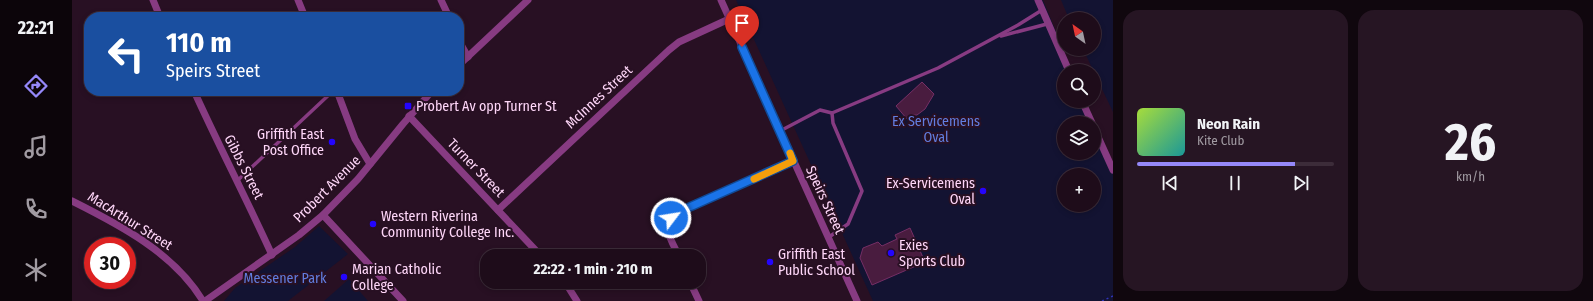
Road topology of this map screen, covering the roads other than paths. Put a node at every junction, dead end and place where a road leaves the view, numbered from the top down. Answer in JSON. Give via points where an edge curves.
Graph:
{"nodes":[{"id":1,"x":153,"y":0,"type":"edge"},
{"id":2,"x":298,"y":0,"type":"edge"},
{"id":3,"x":441,"y":0,"type":"edge"},
{"id":4,"x":528,"y":0,"type":"edge"},
{"id":5,"x":721,"y":0,"type":"edge"},
{"id":6,"x":1038,"y":0,"type":"edge"},
{"id":7,"x":1042,"y":10,"type":"junction"},
{"id":8,"x":158,"y":12,"type":"edge"},
{"id":9,"x":303,"y":12,"type":"edge"},
{"id":10,"x":447,"y":12,"type":"edge"},
{"id":11,"x":730,"y":19,"type":"junction"},
{"id":12,"x":1047,"y":24,"type":"junction"},
{"id":13,"x":996,"y":38,"type":"junction"},
{"id":14,"x":464,"y":50,"type":"edge"},
{"id":15,"x":468,"y":57,"type":"junction"},
{"id":16,"x":464,"y":61,"type":"edge"},
{"id":17,"x":1066,"y":64,"type":"edge"},
{"id":18,"x":196,"y":96,"type":"edge"},
{"id":19,"x":328,"y":96,"type":"edge"},
{"id":20,"x":339,"y":96,"type":"edge"},
{"id":21,"x":427,"y":96,"type":"edge"},
{"id":22,"x":832,"y":113,"type":"junction"},
{"id":23,"x":409,"y":116,"type":"junction"},
{"id":24,"x":780,"y":131,"type":"junction"},
{"id":25,"x":1101,"y":143,"type":"edge"},
{"id":26,"x":793,"y":161,"type":"junction"},
{"id":27,"x":370,"y":164,"type":"junction"},
{"id":28,"x":1113,"y":170,"type":"edge"},
{"id":29,"x":236,"y":181,"type":"junction"},
{"id":30,"x":72,"y":201,"type":"edge"},
{"id":31,"x":498,"y":210,"type":"junction"},
{"id":32,"x":323,"y":216,"type":"junction"},
{"id":33,"x":828,"y":237,"type":"junction"},
{"id":34,"x":534,"y":249,"type":"edge"},
{"id":35,"x":676,"y":249,"type":"edge"},
{"id":36,"x":272,"y":255,"type":"junction"},
{"id":37,"x":569,"y":289,"type":"edge"},
{"id":38,"x":693,"y":289,"type":"edge"},
{"id":39,"x":204,"y":301,"type":"edge"},
{"id":40,"x":403,"y":301,"type":"edge"},
{"id":41,"x":576,"y":301,"type":"edge"},
{"id":42,"x":699,"y":301,"type":"edge"},
{"id":43,"x":857,"y":301,"type":"edge"}],
"edges":[{"from":1,"to":8,"type":"street"},
{"from":2,"to":9,"type":"street"},
{"from":3,"to":10,"type":"street"},
{"from":4,"to":15,"type":"street"},
{"from":5,"to":11,"type":"street","name":"Speirs Street"},
{"from":6,"to":7,"type":"street"},
{"from":7,"to":12,"type":"street"},
{"from":7,"to":13,"type":"lane"},
{"from":11,"to":24,"type":"street","name":"Speirs Street"},
{"from":11,"to":31,"type":"street","name":"McInnes Street","via":[[679,42],[668,50]]},
{"from":12,"to":13,"type":"lane"},
{"from":12,"to":17,"type":"street"},
{"from":13,"to":22,"type":"lane","via":[[938,68]]},
{"from":14,"to":15,"type":"street"},
{"from":15,"to":16,"type":"street"},
{"from":18,"to":29,"type":"street","name":"Gibbs Street"},
{"from":19,"to":29,"type":"lane"},
{"from":20,"to":27,"type":"street","via":[[355,139]]},
{"from":21,"to":23,"type":"street","name":"Probert Avenue"},
{"from":22,"to":24,"type":"lane","via":[[820,110]]},
{"from":22,"to":33,"type":"lane","via":[[833,124],[862,191],[848,224]]},
{"from":23,"to":27,"type":"street","name":"Probert Avenue"},
{"from":23,"to":31,"type":"street","name":"Turner Street"},
{"from":24,"to":26,"type":"street","name":"Speirs Street"},
{"from":25,"to":28,"type":"street"},
{"from":26,"to":33,"type":"street","name":"Speirs Street"},
{"from":26,"to":35,"type":"street","via":[[677,213],[671,218],[668,231]]},
{"from":27,"to":32,"type":"street","name":"Probert Avenue"},
{"from":29,"to":36,"type":"street","name":"Gibbs Street"},
{"from":30,"to":39,"type":"street","name":"MacArthur Street","via":[[158,250],[172,262]]},
{"from":31,"to":34,"type":"street","name":"Turner Street"},
{"from":32,"to":36,"type":"street","name":"Probert Avenue"},
{"from":32,"to":40,"type":"street"},
{"from":33,"to":43,"type":"street","name":"Speirs Street"},
{"from":36,"to":39,"type":"street","name":"Probert Avenue"},
{"from":37,"to":41,"type":"street"},
{"from":38,"to":42,"type":"street"}]}
